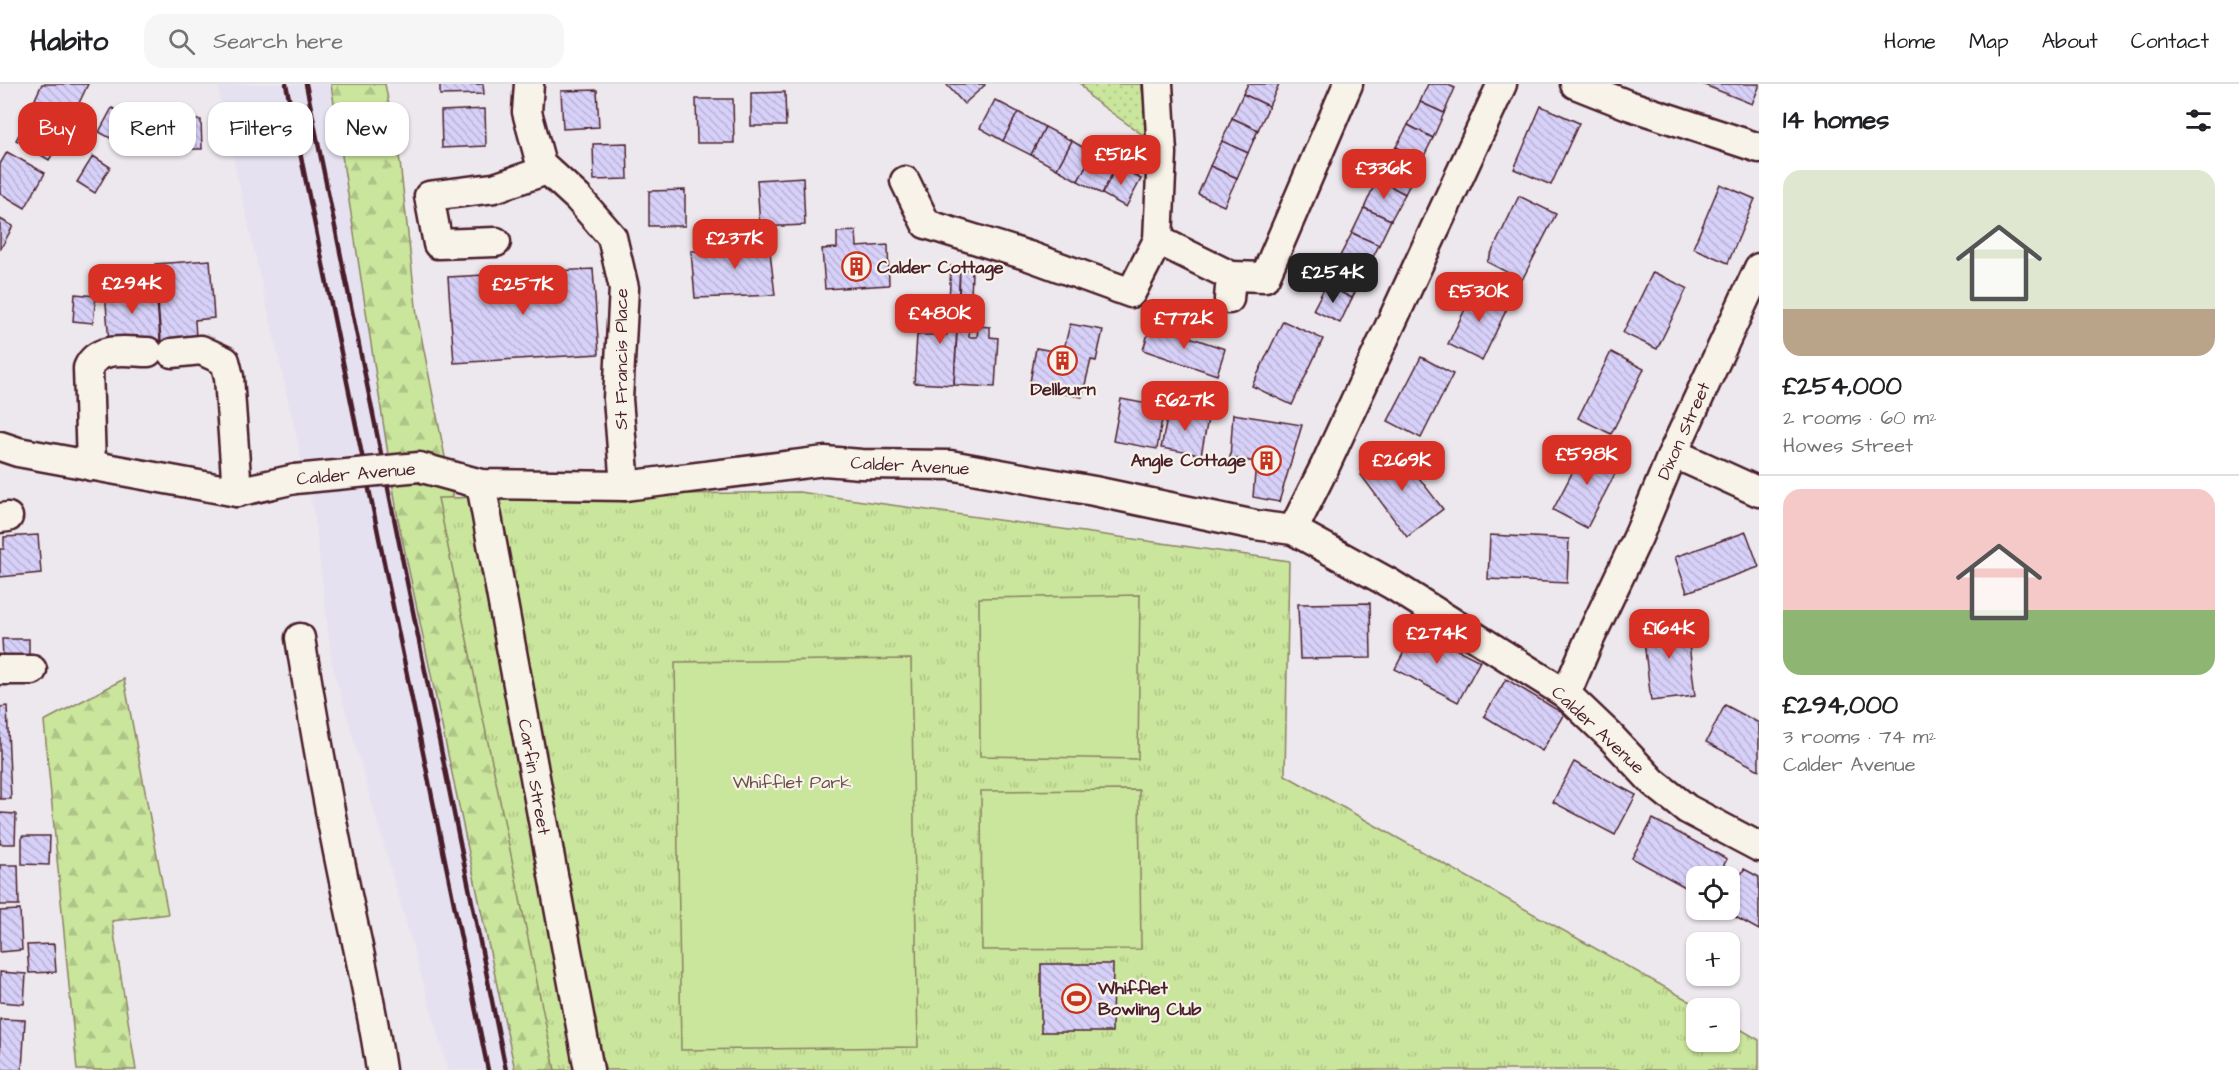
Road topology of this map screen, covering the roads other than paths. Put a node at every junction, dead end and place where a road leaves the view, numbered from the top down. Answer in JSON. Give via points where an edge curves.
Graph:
{"nodes":[{"id":1,"x":529,"y":84,"type":"edge"},
{"id":2,"x":1158,"y":84,"type":"edge"},
{"id":3,"x":1348,"y":84,"type":"edge"},
{"id":4,"x":1502,"y":84,"type":"edge"},
{"id":5,"x":1575,"y":84,"type":"edge"},
{"id":6,"x":1759,"y":148,"type":"edge"},
{"id":7,"x":547,"y":170,"type":"junction"},
{"id":8,"x":905,"y":181,"type":"dead end"},
{"id":9,"x":1158,"y":240,"type":"junction"},
{"id":10,"x":496,"y":242,"type":"dead end"},
{"id":11,"x":1759,"y":268,"type":"edge"},
{"id":12,"x":9,"y":449,"type":"edge"},
{"id":13,"x":1673,"y":453,"type":"junction"},
{"id":14,"x":92,"y":466,"type":"junction"},
{"id":15,"x":482,"y":484,"type":"junction"},
{"id":16,"x":625,"y":486,"type":"junction"},
{"id":17,"x":237,"y":492,"type":"junction"},
{"id":18,"x":1759,"y":492,"type":"edge"},
{"id":19,"x":1293,"y":530,"type":"junction"},
{"id":20,"x":300,"y":638,"type":"dead end"},
{"id":21,"x":0,"y":670,"type":"edge"},
{"id":22,"x":32,"y":670,"type":"dead end"},
{"id":23,"x":1566,"y":694,"type":"junction"},
{"id":24,"x":1759,"y":847,"type":"edge"},
{"id":25,"x":381,"y":1070,"type":"edge"},
{"id":26,"x":589,"y":1070,"type":"edge"}],
"edges":[{"from":1,"to":7,"type":"street","name":"St Francis Place","via":[[527,112],[541,164]]},
{"from":2,"to":9,"type":"street","via":[[1162,153]]},
{"from":3,"to":9,"type":"street","via":[[1265,277],[1230,288]]},
{"from":4,"to":19,"type":"street"},
{"from":5,"to":6,"type":"street"},
{"from":7,"to":10,"type":"street","via":[[494,188],[429,196],[438,244]]},
{"from":7,"to":16,"type":"street","name":"St Francis Place","via":[[612,237],[624,288],[618,399]]},
{"from":8,"to":9,"type":"street","via":[[926,224],[1131,293]]},
{"from":11,"to":13,"type":"street","name":"Dixon Street"},
{"from":12,"to":14,"type":"street","name":"Calder Avenue"},
{"from":13,"to":18,"type":"street"},
{"from":13,"to":23,"type":"street","name":"Dixon Street"},
{"from":14,"to":17,"type":"street","name":"Calder Avenue"},
{"from":14,"to":17,"type":"street","via":[[88,368],[91,362],[102,352],[201,350],[225,361]]},
{"from":15,"to":16,"type":"street","name":"Calder Avenue"},
{"from":15,"to":17,"type":"street","name":"Calder Avenue","bridge":true,"via":[[419,467],[295,479]]},
{"from":15,"to":26,"type":"street","name":"Carfin Street"},
{"from":16,"to":19,"type":"street","name":"Calder Avenue","via":[[825,461],[950,465]]},
{"from":19,"to":23,"type":"street","name":"Calder Avenue","via":[[1391,584]]},
{"from":20,"to":25,"type":"street","via":[[314,729]]},
{"from":21,"to":22,"type":"street"},
{"from":23,"to":24,"type":"street","name":"Calder Avenue","via":[[1653,782],[1687,809]]}]}
